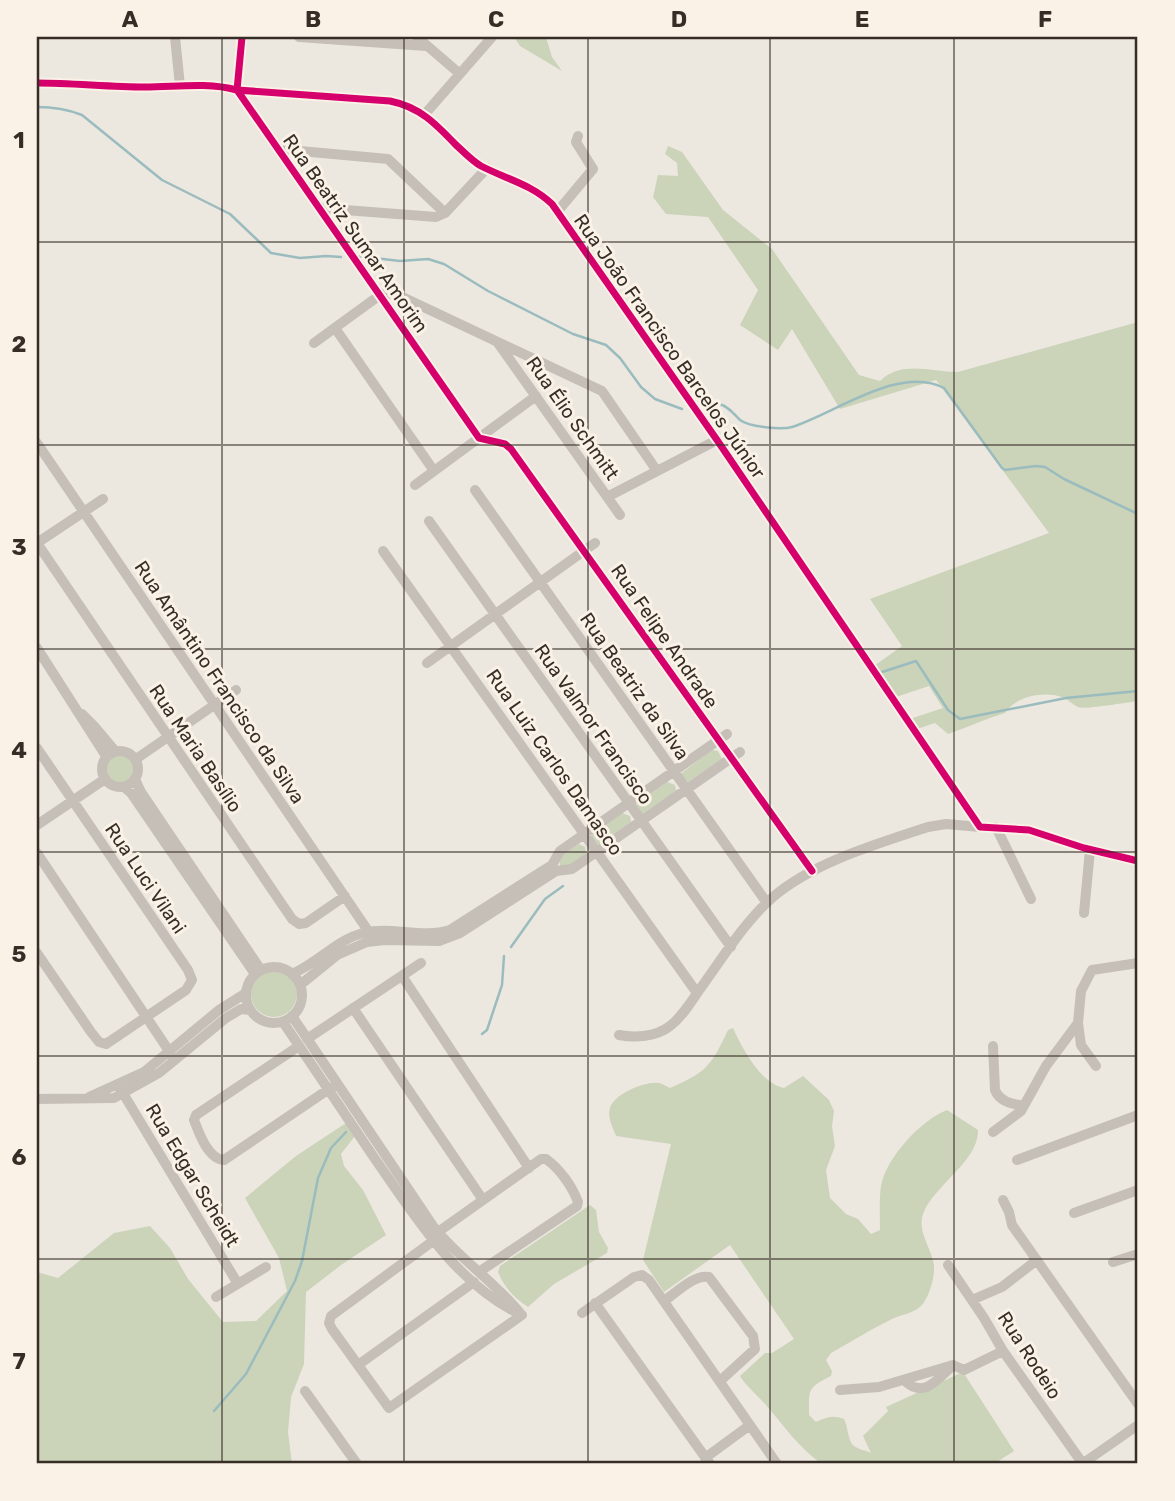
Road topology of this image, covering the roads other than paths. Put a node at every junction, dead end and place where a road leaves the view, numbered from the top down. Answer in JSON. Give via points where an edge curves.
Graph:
{"nodes":[{"id":1,"x":175,"y":37,"type":"edge"},
{"id":2,"x":242,"y":37,"type":"edge"},
{"id":3,"x":299,"y":37,"type":"edge"},
{"id":4,"x":417,"y":37,"type":"edge"},
{"id":5,"x":492,"y":37,"type":"edge"},
{"id":6,"x":426,"y":46,"type":"junction"},
{"id":7,"x":460,"y":74,"type":"junction"},
{"id":8,"x":37,"y":83,"type":"edge"},
{"id":9,"x":180,"y":86,"type":"junction"},
{"id":10,"x":237,"y":90,"type":"junction"},
{"id":11,"x":425,"y":114,"type":"junction"},
{"id":12,"x":578,"y":136,"type":"dead end"},
{"id":13,"x":278,"y":149,"type":"junction"},
{"id":14,"x":487,"y":168,"type":"junction"},
{"id":15,"x":319,"y":208,"type":"junction"},
{"id":16,"x":557,"y":212,"type":"junction"},
{"id":17,"x":445,"y":213,"type":"junction"},
{"id":18,"x":380,"y":295,"type":"junction"},
{"id":19,"x":335,"y":328,"type":"junction"},
{"id":20,"x":498,"y":342,"type":"junction"},
{"id":21,"x":314,"y":343,"type":"dead end"},
{"id":22,"x":532,"y":358,"type":"junction"},
{"id":23,"x":516,"y":368,"type":"junction"},
{"id":24,"x":536,"y":396,"type":"junction"},
{"id":25,"x":480,"y":438,"type":"junction"},
{"id":26,"x":717,"y":440,"type":"junction"},
{"id":27,"x":37,"y":443,"type":"edge"},
{"id":28,"x":434,"y":471,"type":"junction"},
{"id":29,"x":657,"y":471,"type":"junction"},
{"id":30,"x":415,"y":485,"type":"dead end"},
{"id":31,"x":475,"y":490,"type":"dead end"},
{"id":32,"x":607,"y":497,"type":"junction"},
{"id":33,"x":103,"y":499,"type":"dead end"},
{"id":34,"x":84,"y":512,"type":"junction"},
{"id":35,"x":620,"y":515,"type":"dead end"},
{"id":36,"x":429,"y":521,"type":"dead end"},
{"id":37,"x":37,"y":543,"type":"edge"},
{"id":38,"x":595,"y":543,"type":"dead end"},
{"id":39,"x":585,"y":550,"type":"junction"},
{"id":40,"x":383,"y":551,"type":"dead end"},
{"id":41,"x":540,"y":582,"type":"junction"},
{"id":42,"x":495,"y":615,"type":"junction"},
{"id":43,"x":451,"y":646,"type":"junction"},
{"id":44,"x":37,"y":648,"type":"edge"},
{"id":45,"x":427,"y":663,"type":"dead end"},
{"id":46,"x":236,"y":690,"type":"dead end"},
{"id":47,"x":215,"y":705,"type":"junction"},
{"id":48,"x":168,"y":737,"type":"junction"},
{"id":49,"x":723,"y":737,"type":"junction"},
{"id":50,"x":37,"y":748,"type":"edge"},
{"id":51,"x":111,"y":754,"type":"junction"},
{"id":52,"x":736,"y":755,"type":"junction"},
{"id":53,"x":136,"y":759,"type":"junction"},
{"id":54,"x":674,"y":771,"type":"junction"},
{"id":55,"x":105,"y":779,"type":"junction"},
{"id":56,"x":135,"y":779,"type":"junction"},
{"id":57,"x":124,"y":787,"type":"junction"},
{"id":58,"x":687,"y":789,"type":"junction"},
{"id":59,"x":73,"y":801,"type":"junction"},
{"id":60,"x":629,"y":803,"type":"junction"},
{"id":61,"x":642,"y":821,"type":"junction"},
{"id":62,"x":37,"y":825,"type":"edge"},
{"id":63,"x":980,"y":827,"type":"junction"},
{"id":64,"x":996,"y":827,"type":"junction"},
{"id":65,"x":584,"y":834,"type":"junction"},
{"id":66,"x":1090,"y":850,"type":"junction"},
{"id":67,"x":597,"y":852,"type":"junction"},
{"id":68,"x":37,"y":853,"type":"edge"},
{"id":69,"x":1138,"y":861,"type":"edge"},
{"id":70,"x":554,"y":868,"type":"junction"},
{"id":71,"x":812,"y":871,"type":"junction"},
{"id":72,"x":345,"y":896,"type":"junction"},
{"id":73,"x":1031,"y":899,"type":"dead end"},
{"id":74,"x":767,"y":903,"type":"junction"},
{"id":75,"x":1084,"y":913,"type":"dead end"},
{"id":76,"x":372,"y":936,"type":"junction"},
{"id":77,"x":731,"y":947,"type":"junction"},
{"id":78,"x":37,"y":953,"type":"edge"},
{"id":79,"x":421,"y":963,"type":"dead end"},
{"id":80,"x":1138,"y":963,"type":"edge"},
{"id":81,"x":258,"y":972,"type":"junction"},
{"id":82,"x":292,"y":974,"type":"junction"},
{"id":83,"x":401,"y":976,"type":"junction"},
{"id":84,"x":300,"y":985,"type":"junction"},
{"id":85,"x":246,"y":993,"type":"junction"},
{"id":86,"x":697,"y":993,"type":"junction"},
{"id":87,"x":354,"y":1008,"type":"junction"},
{"id":88,"x":250,"y":1010,"type":"junction"},
{"id":89,"x":147,"y":1018,"type":"junction"},
{"id":90,"x":288,"y":1019,"type":"junction"},
{"id":91,"x":1078,"y":1023,"type":"junction"},
{"id":92,"x":619,"y":1035,"type":"dead end"},
{"id":93,"x":303,"y":1043,"type":"junction"},
{"id":94,"x":993,"y":1045,"type":"dead end"},
{"id":95,"x":172,"y":1056,"type":"junction"},
{"id":96,"x":1096,"y":1066,"type":"dead end"},
{"id":97,"x":332,"y":1087,"type":"junction"},
{"id":98,"x":121,"y":1089,"type":"junction"},
{"id":99,"x":37,"y":1099,"type":"edge"},
{"id":100,"x":1024,"y":1106,"type":"junction"},
{"id":101,"x":1138,"y":1115,"type":"edge"},
{"id":102,"x":993,"y":1132,"type":"dead end"},
{"id":103,"x":1017,"y":1160,"type":"dead end"},
{"id":104,"x":529,"y":1168,"type":"junction"},
{"id":105,"x":1138,"y":1184,"type":"edge"},
{"id":106,"x":1138,"y":1190,"type":"edge"},
{"id":107,"x":1112,"y":1193,"type":"dead end"},
{"id":108,"x":484,"y":1200,"type":"junction"},
{"id":109,"x":1003,"y":1200,"type":"dead end"},
{"id":110,"x":1074,"y":1213,"type":"dead end"},
{"id":111,"x":435,"y":1236,"type":"junction"},
{"id":112,"x":1138,"y":1254,"type":"edge"},
{"id":113,"x":1037,"y":1260,"type":"junction"},
{"id":114,"x":1113,"y":1262,"type":"dead end"},
{"id":115,"x":948,"y":1265,"type":"dead end"},
{"id":116,"x":266,"y":1267,"type":"dead end"},
{"id":117,"x":476,"y":1277,"type":"junction"},
{"id":118,"x":238,"y":1284,"type":"junction"},
{"id":119,"x":216,"y":1297,"type":"dead end"},
{"id":120,"x":972,"y":1300,"type":"junction"},
{"id":121,"x":664,"y":1301,"type":"junction"},
{"id":122,"x":595,"y":1303,"type":"junction"},
{"id":123,"x":582,"y":1313,"type":"dead end"},
{"id":124,"x":1003,"y":1351,"type":"junction"},
{"id":125,"x":358,"y":1365,"type":"junction"},
{"id":126,"x":720,"y":1381,"type":"junction"},
{"id":127,"x":839,"y":1390,"type":"dead end"},
{"id":128,"x":305,"y":1391,"type":"dead end"},
{"id":129,"x":1138,"y":1404,"type":"edge"},
{"id":130,"x":750,"y":1425,"type":"junction"},
{"id":131,"x":1138,"y":1425,"type":"edge"},
{"id":132,"x":708,"y":1461,"type":"edge"},
{"id":133,"x":357,"y":1464,"type":"edge"},
{"id":134,"x":778,"y":1464,"type":"edge"},
{"id":135,"x":1082,"y":1464,"type":"edge"}],
"edges":[{"from":1,"to":9,"type":"street"},
{"from":2,"to":10,"type":"street"},
{"from":3,"to":6,"type":"street"},
{"from":4,"to":6,"type":"street"},
{"from":5,"to":7,"type":"street"},
{"from":6,"to":7,"type":"street"},
{"from":7,"to":11,"type":"street"},
{"from":8,"to":9,"type":"street","name":"Rua João Francisco Barcelos Júnior"},
{"from":9,"to":10,"type":"street","name":"Rua João Francisco Barcelos Júnior"},
{"from":10,"to":11,"type":"street","name":"Rua João Francisco Barcelos Júnior","via":[[381,100]]},
{"from":10,"to":13,"type":"street","name":"Rua Beatriz Sumar Amorim"},
{"from":11,"to":14,"type":"street","name":"Rua João Francisco Barcelos Júnior","via":[[470,158]]},
{"from":12,"to":16,"type":"street","via":[[576,142],[593,169]]},
{"from":13,"to":15,"type":"street","name":"Rua Beatriz Sumar Amorim"},
{"from":13,"to":17,"type":"street","via":[[388,159]]},
{"from":14,"to":16,"type":"street","name":"Rua João Francisco Barcelos Júnior","via":[[535,190]]},
{"from":14,"to":17,"type":"street"},
{"from":15,"to":17,"type":"street","via":[[426,217]]},
{"from":15,"to":18,"type":"street","name":"Rua Beatriz Sumar Amorim"},
{"from":16,"to":26,"type":"street","name":"Rua João Francisco Barcelos Júnior"},
{"from":18,"to":19,"type":"street"},
{"from":18,"to":20,"type":"street","via":[[396,294]]},
{"from":18,"to":25,"type":"street","name":"Rua Beatriz Sumar Amorim"},
{"from":19,"to":21,"type":"street"},
{"from":19,"to":28,"type":"street"},
{"from":20,"to":22,"type":"street"},
{"from":20,"to":23,"type":"street","name":"Rua Élio Schmitt"},
{"from":22,"to":23,"type":"street"},
{"from":22,"to":29,"type":"street","via":[[601,391]]},
{"from":23,"to":24,"type":"street","name":"Rua Élio Schmitt"},
{"from":24,"to":25,"type":"street"},
{"from":24,"to":32,"type":"street","name":"Rua Élio Schmitt"},
{"from":25,"to":28,"type":"street"},
{"from":25,"to":39,"type":"street","name":"Rua Felipe Andrade","via":[[511,449]]},
{"from":26,"to":29,"type":"street"},
{"from":26,"to":63,"type":"street","name":"Rua João Francisco Barcelos Júnior"},
{"from":27,"to":34,"type":"street","name":"Rua Amântino Francisco da Silva"},
{"from":28,"to":30,"type":"street"},
{"from":29,"to":32,"type":"street"},
{"from":31,"to":41,"type":"street","name":"Rua Beatriz da Silva"},
{"from":32,"to":35,"type":"street","name":"Rua Élio Schmitt"},
{"from":33,"to":34,"type":"street"},
{"from":34,"to":37,"type":"street"},
{"from":34,"to":47,"type":"street","name":"Rua Amântino Francisco da Silva"},
{"from":36,"to":42,"type":"street","name":"Rua Valmor Francisco"},
{"from":37,"to":48,"type":"street","name":"Rua Maria Basílio"},
{"from":38,"to":39,"type":"street"},
{"from":39,"to":41,"type":"street"},
{"from":39,"to":49,"type":"street","name":"Rua Felipe Andrade"},
{"from":40,"to":43,"type":"street","name":"Rua Luiz Carlos Damasco"},
{"from":41,"to":42,"type":"street"},
{"from":41,"to":54,"type":"street","name":"Rua Beatriz da Silva"},
{"from":42,"to":43,"type":"street"},
{"from":42,"to":60,"type":"street","name":"Rua Valmor Francisco"},
{"from":43,"to":45,"type":"street"},
{"from":43,"to":65,"type":"street","name":"Rua Luiz Carlos Damasco"},
{"from":44,"to":51,"type":"street"},
{"from":46,"to":47,"type":"street"},
{"from":47,"to":48,"type":"street"},
{"from":47,"to":72,"type":"street","name":"Rua Amântino Francisco da Silva"},
{"from":48,"to":53,"type":"street"},
{"from":48,"to":72,"type":"street","name":"Rua Maria Basílio","via":[[295,923],[306,923]]},
{"from":49,"to":52,"type":"street","name":"Rua Felipe Andrade"},
{"from":49,"to":54,"type":"street"},
{"from":50,"to":59,"type":"street","name":"Rua Luci Vilani"},
{"from":51,"to":53,"type":"street","via":[[126,752]]},
{"from":51,"to":55,"type":"street","via":[[102,768]]},
{"from":52,"to":58,"type":"street"},
{"from":52,"to":71,"type":"street","name":"Rua Felipe Andrade"},
{"from":53,"to":56,"type":"street"},
{"from":54,"to":58,"type":"street","name":"Rua Beatriz da Silva"},
{"from":54,"to":60,"type":"street"},
{"from":55,"to":57,"type":"street"},
{"from":55,"to":59,"type":"street"},
{"from":56,"to":57,"type":"street"},
{"from":56,"to":81,"type":"street"},
{"from":57,"to":81,"type":"street"},
{"from":58,"to":61,"type":"street"},
{"from":58,"to":74,"type":"street","name":"Rua Beatriz da Silva"},
{"from":59,"to":62,"type":"street"},
{"from":59,"to":89,"type":"street","name":"Rua Luci Vilani","via":[[190,975],[186,990]]},
{"from":60,"to":61,"type":"street","name":"Rua Valmor Francisco"},
{"from":60,"to":65,"type":"street"},
{"from":61,"to":67,"type":"street"},
{"from":61,"to":77,"type":"street","name":"Rua Valmor Francisco"},
{"from":63,"to":64,"type":"street"},
{"from":63,"to":71,"type":"street","via":[[928,827]]},
{"from":64,"to":66,"type":"street","via":[[1029,830]]},
{"from":64,"to":73,"type":"street"},
{"from":65,"to":67,"type":"street","name":"Rua Luiz Carlos Damasco"},
{"from":65,"to":70,"type":"street","via":[[558,853]]},
{"from":66,"to":69,"type":"street"},
{"from":66,"to":75,"type":"street"},
{"from":67,"to":70,"type":"street","via":[[572,869]]},
{"from":67,"to":86,"type":"street","name":"Rua Luiz Carlos Damasco"},
{"from":68,"to":89,"type":"street"},
{"from":70,"to":76,"type":"street","via":[[450,930]]},
{"from":71,"to":74,"type":"street"},
{"from":72,"to":76,"type":"street","name":"Rua Amântino Francisco da Silva"},
{"from":74,"to":77,"type":"street"},
{"from":76,"to":82,"type":"street","via":[[343,942]]},
{"from":76,"to":84,"type":"street"},
{"from":77,"to":86,"type":"street"},
{"from":78,"to":89,"type":"street","name":"Rua Luci Vilani","via":[[99,1042],[110,1043]]},
{"from":79,"to":83,"type":"street"},
{"from":80,"to":91,"type":"street","via":[[1092,970],[1082,991]]},
{"from":81,"to":82,"type":"street","via":[[281,967]]},
{"from":81,"to":85,"type":"street"},
{"from":82,"to":84,"type":"street"},
{"from":83,"to":87,"type":"street"},
{"from":83,"to":104,"type":"street"},
{"from":84,"to":90,"type":"street","via":[[301,1002]]},
{"from":85,"to":88,"type":"street"},
{"from":85,"to":95,"type":"street","via":[[209,1017]]},
{"from":86,"to":92,"type":"street","via":[[669,1028],[644,1036]]},
{"from":87,"to":93,"type":"street"},
{"from":87,"to":108,"type":"street"},
{"from":88,"to":90,"type":"street","via":[[268,1023]]},
{"from":88,"to":95,"type":"street","via":[[241,1009]]},
{"from":89,"to":95,"type":"street"},
{"from":90,"to":93,"type":"street"},
{"from":91,"to":96,"type":"street","via":[[1081,1045]]},
{"from":91,"to":100,"type":"street"},
{"from":93,"to":97,"type":"street"},
{"from":93,"to":97,"type":"street","via":[[201,1111],[194,1120],[210,1152],[220,1161],[227,1158]]},
{"from":94,"to":100,"type":"street","via":[[998,1096]]},
{"from":95,"to":98,"type":"street","via":[[150,1079]]},
{"from":97,"to":111,"type":"street"},
{"from":98,"to":99,"type":"street","via":[[108,1100]]},
{"from":98,"to":118,"type":"street","name":"Rua Edgar Scheidt"},
{"from":100,"to":102,"type":"street"},
{"from":101,"to":103,"type":"street"},
{"from":104,"to":108,"type":"street"},
{"from":104,"to":117,"type":"street","via":[[547,1159],[578,1202]]},
{"from":105,"to":107,"type":"street"},
{"from":106,"to":110,"type":"street"},
{"from":108,"to":111,"type":"street"},
{"from":109,"to":113,"type":"street","via":[[1012,1225]]},
{"from":111,"to":117,"type":"street"},
{"from":111,"to":125,"type":"street","via":[[333,1314],[329,1323]]},
{"from":112,"to":114,"type":"street"},
{"from":113,"to":120,"type":"street","via":[[1002,1287]]},
{"from":113,"to":129,"type":"street"},
{"from":115,"to":120,"type":"street","name":"Rua Rodeio"},
{"from":116,"to":118,"type":"street"},
{"from":117,"to":125,"type":"street"},
{"from":117,"to":125,"type":"street","via":[[505,1308],[522,1315],[389,1408]]},
{"from":118,"to":119,"type":"street"},
{"from":120,"to":124,"type":"street","name":"Rua Rodeio"},
{"from":121,"to":122,"type":"street","via":[[649,1280],[638,1275]]},
{"from":121,"to":126,"type":"street"},
{"from":121,"to":126,"type":"street","via":[[697,1278],[709,1277],[753,1336],[755,1349]]},
{"from":122,"to":123,"type":"street"},
{"from":122,"to":132,"type":"street"},
{"from":124,"to":127,"type":"street","via":[[964,1370],[953,1365],[879,1387]]},
{"from":124,"to":135,"type":"street","name":"Rua Rodeio"},
{"from":126,"to":130,"type":"street"},
{"from":128,"to":133,"type":"street"},
{"from":130,"to":132,"type":"street"},
{"from":130,"to":134,"type":"street"},
{"from":131,"to":135,"type":"street"}]}
